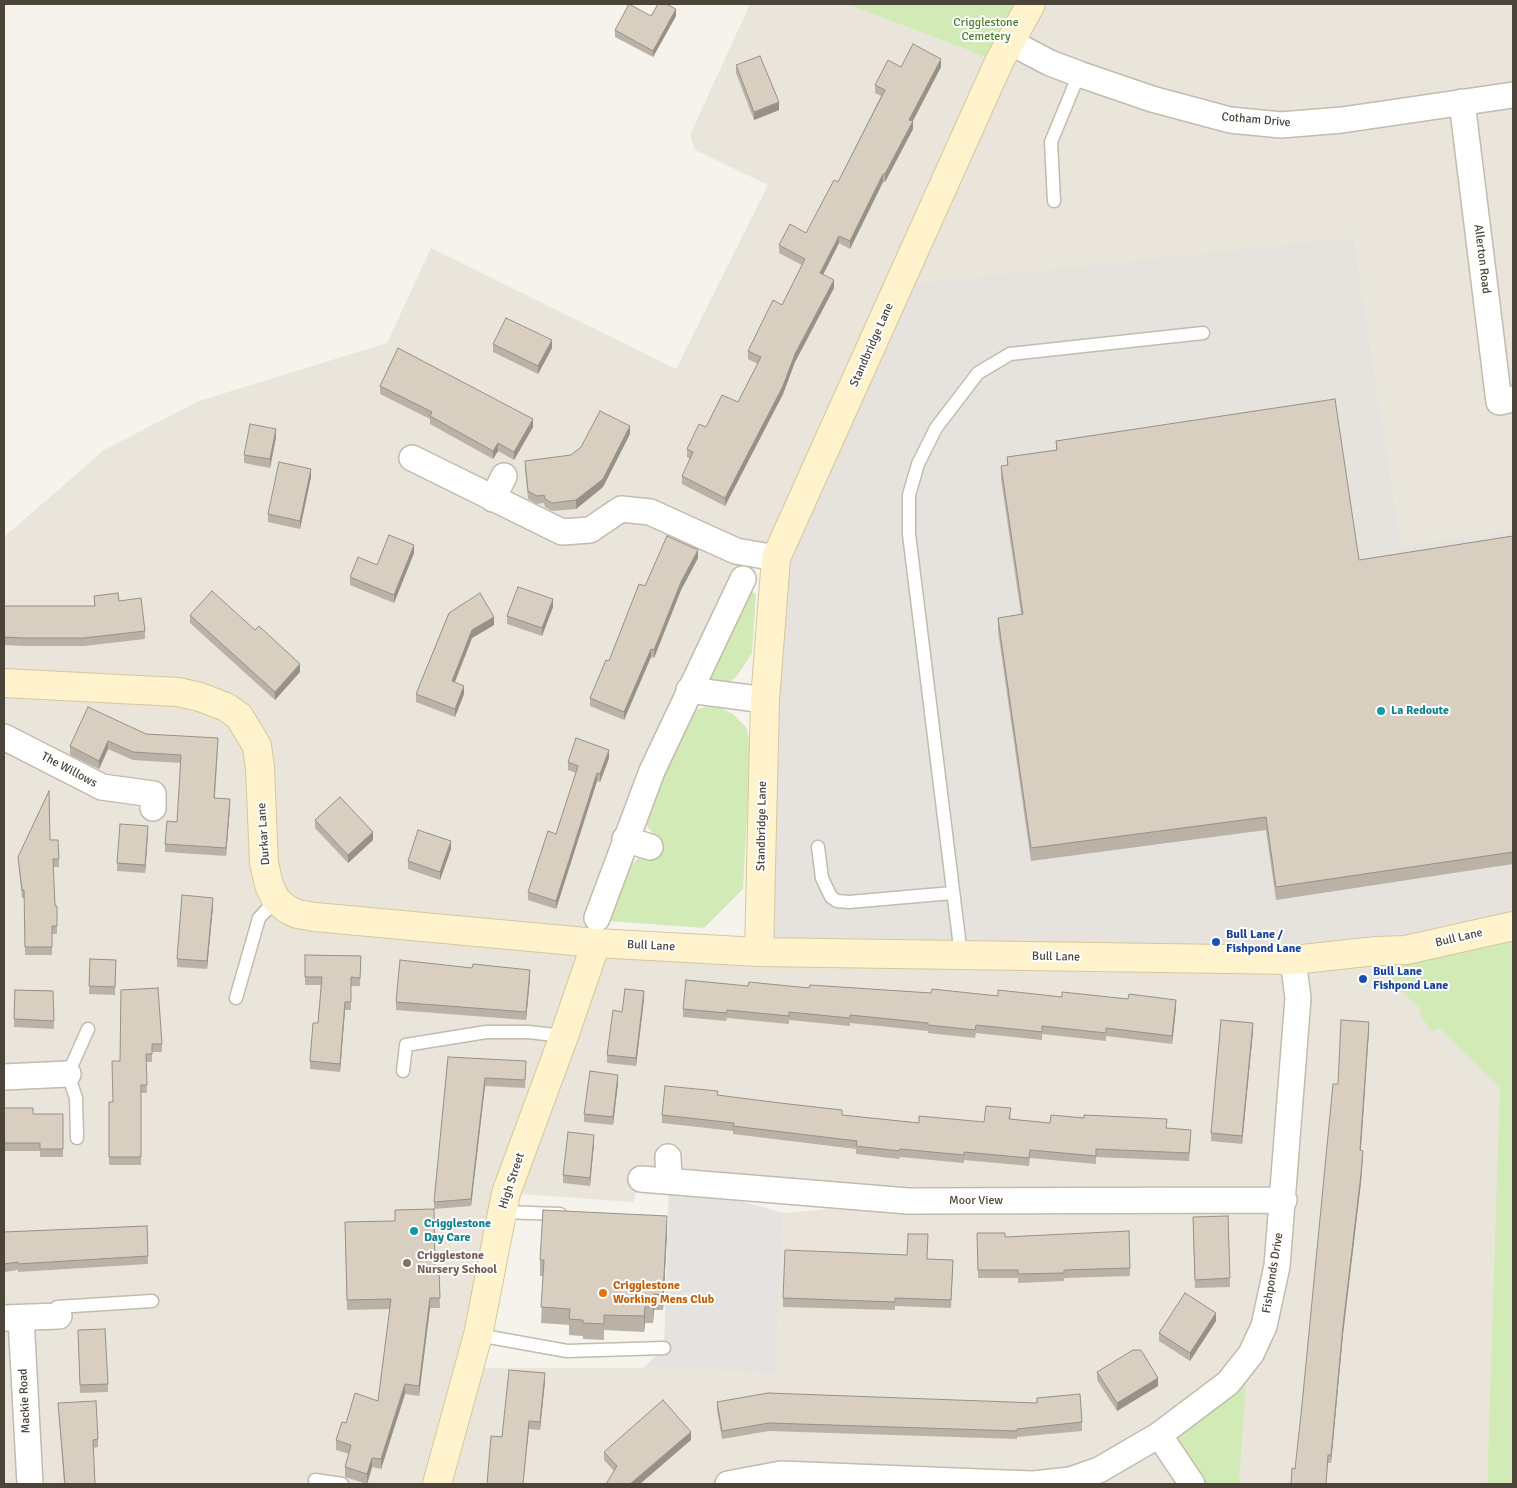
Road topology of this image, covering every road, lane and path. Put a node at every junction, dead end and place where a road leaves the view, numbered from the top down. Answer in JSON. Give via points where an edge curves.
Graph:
{"nodes":[{"id":1,"x":1031,"y":4,"type":"edge"},
{"id":2,"x":1010,"y":42,"type":"junction"},
{"id":3,"x":1079,"y":74,"type":"junction"},
{"id":4,"x":1513,"y":95,"type":"edge"},
{"id":5,"x":1462,"y":102,"type":"junction"},
{"id":6,"x":1054,"y":201,"type":"dead end"},
{"id":7,"x":1203,"y":333,"type":"dead end"},
{"id":8,"x":1513,"y":399,"type":"edge"},
{"id":9,"x":412,"y":458,"type":"dead end"},
{"id":10,"x":504,"y":476,"type":"dead end"},
{"id":11,"x":493,"y":499,"type":"junction"},
{"id":12,"x":776,"y":558,"type":"junction"},
{"id":13,"x":743,"y":579,"type":"dead end"},
{"id":14,"x":4,"y":683,"type":"edge"},
{"id":15,"x":689,"y":690,"type":"junction"},
{"id":16,"x":765,"y":700,"type":"junction"},
{"id":17,"x":4,"y":737,"type":"edge"},
{"id":18,"x":153,"y":808,"type":"dead end"},
{"id":19,"x":625,"y":839,"type":"junction"},
{"id":20,"x":650,"y":847,"type":"dead end"},
{"id":21,"x":818,"y":847,"type":"dead end"},
{"id":22,"x":952,"y":893,"type":"junction"},
{"id":23,"x":276,"y":900,"type":"junction"},
{"id":24,"x":1513,"y":926,"type":"edge"},
{"id":25,"x":596,"y":930,"type":"junction"},
{"id":26,"x":759,"y":952,"type":"junction"},
{"id":27,"x":961,"y":955,"type":"junction"},
{"id":28,"x":1293,"y":960,"type":"junction"},
{"id":29,"x":236,"y":998,"type":"dead end"},
{"id":30,"x":88,"y":1029,"type":"dead end"},
{"id":31,"x":564,"y":1036,"type":"junction"},
{"id":32,"x":403,"y":1071,"type":"dead end"},
{"id":33,"x":68,"y":1074,"type":"junction"},
{"id":34,"x":4,"y":1077,"type":"edge"},
{"id":35,"x":77,"y":1138,"type":"dead end"},
{"id":36,"x":641,"y":1180,"type":"dead end"},
{"id":37,"x":1284,"y":1200,"type":"junction"},
{"id":38,"x":501,"y":1212,"type":"junction"},
{"id":39,"x":571,"y":1215,"type":"edge"},
{"id":40,"x":152,"y":1301,"type":"dead end"},
{"id":41,"x":55,"y":1317,"type":"joint"},
{"id":42,"x":12,"y":1318,"type":"edge"},
{"id":43,"x":478,"y":1335,"type":"junction"},
{"id":44,"x":664,"y":1348,"type":"dead end"},
{"id":45,"x":1158,"y":1435,"type":"junction"},
{"id":46,"x":315,"y":1480,"type":"dead end"},
{"id":47,"x":30,"y":1484,"type":"edge"},
{"id":48,"x":342,"y":1484,"type":"edge"},
{"id":49,"x":437,"y":1484,"type":"edge"},
{"id":50,"x":728,"y":1484,"type":"edge"},
{"id":51,"x":1004,"y":1484,"type":"edge"},
{"id":52,"x":1192,"y":1484,"type":"edge"}],
"edges":[{"from":1,"to":2,"type":"street","name":"Standbridge Lane"},
{"from":2,"to":3,"type":"street","name":"Cotham Drive","via":[[1050,64]]},
{"from":2,"to":12,"type":"street","name":"Standbridge Lane"},
{"from":3,"to":5,"type":"street","name":"Cotham Drive","via":[[1152,100],[1230,120],[1281,125],[1342,120]]},
{"from":3,"to":6,"type":"lane","via":[[1051,142]]},
{"from":4,"to":5,"type":"street","name":"Cotham Drive"},
{"from":5,"to":8,"type":"street","name":"Allerton Road","via":[[1499,402]]},
{"from":7,"to":22,"type":"lane","via":[[1010,354],[978,373],[936,428],[918,464],[909,495],[908,534]]},
{"from":9,"to":11,"type":"street"},
{"from":10,"to":11,"type":"street"},
{"from":11,"to":12,"type":"street","via":[[562,532],[590,530],[621,509],[650,512],[736,551]]},
{"from":12,"to":16,"type":"street","name":"Standbridge Lane"},
{"from":13,"to":15,"type":"street"},
{"from":14,"to":23,"type":"street","name":"Durkar Lane","via":[[178,692],[226,706],[239,716],[257,746],[264,863]]},
{"from":15,"to":16,"type":"street"},
{"from":15,"to":19,"type":"street"},
{"from":16,"to":26,"type":"street","name":"Standbridge Lane"},
{"from":17,"to":18,"type":"street","name":"The Willows","via":[[95,785],[153,794]]},
{"from":19,"to":20,"type":"street"},
{"from":19,"to":25,"type":"street"},
{"from":21,"to":22,"type":"lane","via":[[822,878],[831,897],[837,901]]},
{"from":22,"to":27,"type":"lane"},
{"from":23,"to":25,"type":"street","via":[[297,914],[315,917]]},
{"from":23,"to":29,"type":"lane","via":[[259,918]]},
{"from":24,"to":28,"type":"street","name":"Bull Lane","via":[[1406,950]]},
{"from":25,"to":26,"type":"street","name":"Bull Lane"},
{"from":25,"to":31,"type":"street","name":"High Street"},
{"from":26,"to":27,"type":"street","name":"Bull Lane"},
{"from":27,"to":28,"type":"street","name":"Bull Lane"},
{"from":28,"to":37,"type":"street","name":"Fishponds Drive","via":[[1298,998]]},
{"from":30,"to":33,"type":"lane"},
{"from":31,"to":32,"type":"lane","via":[[486,1032],[406,1045]]},
{"from":31,"to":38,"type":"street","name":"High Street"},
{"from":33,"to":34,"type":"street"},
{"from":33,"to":35,"type":"lane","via":[[76,1098]]},
{"from":36,"to":37,"type":"street","name":"Moor View","via":[[669,1169],[908,1201]]},
{"from":37,"to":45,"type":"street","name":"Fishponds Drive","via":[[1272,1295],[1264,1326],[1251,1354],[1228,1383]]},
{"from":38,"to":39,"type":"lane"},
{"from":38,"to":43,"type":"street","name":"High Street"},
{"from":40,"to":41,"type":"lane","via":[[57,1307]]},
{"from":41,"to":42,"type":"street"},
{"from":42,"to":47,"type":"street","name":"Mackie Road"},
{"from":43,"to":44,"type":"lane","via":[[566,1351]]},
{"from":43,"to":49,"type":"street","name":"High Street"},
{"from":45,"to":51,"type":"street","name":"Fishponds Drive","via":[[1099,1470],[1070,1480]]},
{"from":45,"to":52,"type":"street"},
{"from":46,"to":48,"type":"lane"},
{"from":50,"to":51,"type":"street","name":"Fishponds Drive","via":[[781,1474]]}]}
